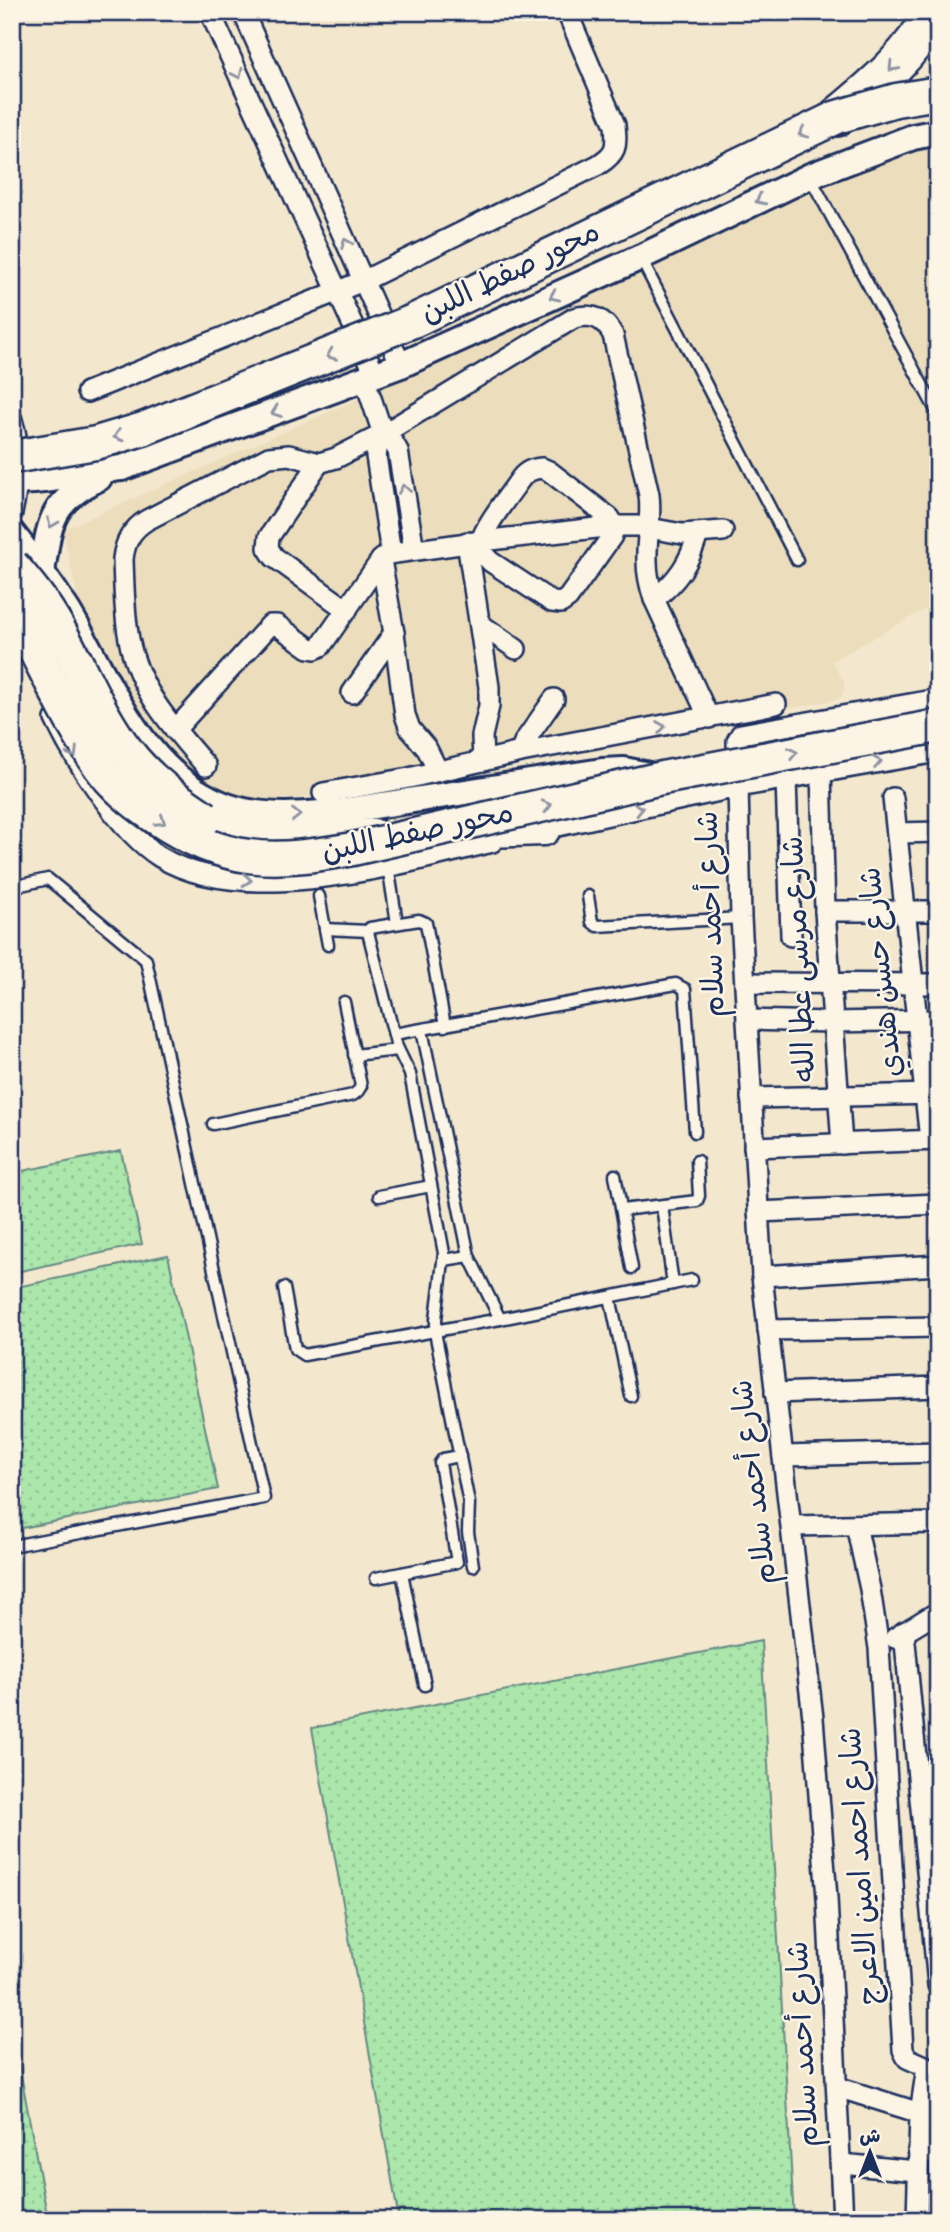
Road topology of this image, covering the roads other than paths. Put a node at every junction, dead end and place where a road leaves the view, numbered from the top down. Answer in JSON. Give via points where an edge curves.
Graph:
{"nodes":[{"id":1,"x":209,"y":12,"type":"edge"},
{"id":2,"x":243,"y":12,"type":"edge"},
{"id":3,"x":567,"y":12,"type":"edge"},
{"id":4,"x":934,"y":12,"type":"edge"},
{"id":5,"x":933,"y":95,"type":"edge"},
{"id":6,"x":838,"y":117,"type":"junction"},
{"id":7,"x":938,"y":132,"type":"edge"},
{"id":8,"x":810,"y":176,"type":"junction"},
{"id":9,"x":640,"y":257,"type":"junction"},
{"id":10,"x":363,"y":281,"type":"junction"},
{"id":11,"x":338,"y":290,"type":"junction"},
{"id":12,"x":401,"y":365,"type":"junction"},
{"id":13,"x":370,"y":378,"type":"junction"},
{"id":14,"x":87,"y":392,"type":"dead end"},
{"id":15,"x":938,"y":414,"type":"edge"},
{"id":16,"x":12,"y":420,"type":"edge"},
{"id":17,"x":383,"y":434,"type":"junction"},
{"id":18,"x":319,"y":463,"type":"junction"},
{"id":19,"x":122,"y":468,"type":"junction"},
{"id":20,"x":14,"y":474,"type":"edge"},
{"id":21,"x":12,"y":513,"type":"edge"},
{"id":22,"x":614,"y":526,"type":"junction"},
{"id":23,"x":650,"y":528,"type":"junction"},
{"id":24,"x":723,"y":531,"type":"dead end"},
{"id":25,"x":12,"y":533,"type":"edge"},
{"id":26,"x":698,"y":534,"type":"junction"},
{"id":27,"x":474,"y":542,"type":"junction"},
{"id":28,"x":414,"y":550,"type":"junction"},
{"id":29,"x":386,"y":557,"type":"junction"},
{"id":30,"x":797,"y":560,"type":"dead end"},
{"id":31,"x":27,"y":568,"type":"edge"},
{"id":32,"x":12,"y":573,"type":"edge"},
{"id":33,"x":654,"y":599,"type":"junction"},
{"id":34,"x":12,"y":608,"type":"edge"},
{"id":35,"x":347,"y":610,"type":"junction"},
{"id":36,"x":480,"y":624,"type":"junction"},
{"id":37,"x":394,"y":633,"type":"junction"},
{"id":38,"x":30,"y":638,"type":"junction"},
{"id":39,"x":516,"y":649,"type":"dead end"},
{"id":40,"x":352,"y":693,"type":"dead end"},
{"id":41,"x":554,"y":699,"type":"dead end"},
{"id":42,"x":938,"y":699,"type":"edge"},
{"id":43,"x":776,"y":704,"type":"dead end"},
{"id":44,"x":709,"y":718,"type":"junction"},
{"id":45,"x":938,"y":726,"type":"edge"},
{"id":46,"x":174,"y":730,"type":"junction"},
{"id":47,"x":521,"y":752,"type":"junction"},
{"id":48,"x":938,"y":752,"type":"edge"},
{"id":49,"x":483,"y":761,"type":"junction"},
{"id":50,"x":206,"y":766,"type":"dead end"},
{"id":51,"x":438,"y":771,"type":"junction"},
{"id":52,"x":821,"y":772,"type":"junction"},
{"id":53,"x":662,"y":778,"type":"junction"},
{"id":54,"x":786,"y":778,"type":"junction"},
{"id":55,"x":738,"y":787,"type":"junction"},
{"id":56,"x":323,"y":793,"type":"dead end"},
{"id":57,"x":894,"y":798,"type":"dead end"},
{"id":58,"x":217,"y":812,"type":"junction"},
{"id":59,"x":544,"y":829,"type":"junction"},
{"id":60,"x":898,"y":832,"type":"junction"},
{"id":61,"x":938,"y":832,"type":"edge"},
{"id":62,"x":388,"y":866,"type":"junction"},
{"id":63,"x":12,"y":887,"type":"edge"},
{"id":64,"x":319,"y":896,"type":"dead end"},
{"id":65,"x":588,"y":896,"type":"dead end"},
{"id":66,"x":825,"y":911,"type":"junction"},
{"id":67,"x":906,"y":911,"type":"junction"},
{"id":68,"x":938,"y":911,"type":"edge"},
{"id":69,"x":741,"y":918,"type":"junction"},
{"id":70,"x":397,"y":923,"type":"junction"},
{"id":71,"x":325,"y":929,"type":"junction"},
{"id":72,"x":368,"y":930,"type":"junction"},
{"id":73,"x":792,"y":936,"type":"dead end"},
{"id":74,"x":328,"y":945,"type":"dead end"},
{"id":75,"x":745,"y":983,"type":"junction"},
{"id":76,"x":830,"y":984,"type":"junction"},
{"id":77,"x":938,"y":984,"type":"edge"},
{"id":78,"x":914,"y":985,"type":"junction"},
{"id":79,"x":344,"y":1002,"type":"dead end"},
{"id":80,"x":747,"y":1020,"type":"junction"},
{"id":81,"x":918,"y":1020,"type":"junction"},
{"id":82,"x":938,"y":1020,"type":"edge"},
{"id":83,"x":832,"y":1022,"type":"junction"},
{"id":84,"x":446,"y":1026,"type":"junction"},
{"id":85,"x":422,"y":1030,"type":"junction"},
{"id":86,"x":394,"y":1034,"type":"junction"},
{"id":87,"x":398,"y":1050,"type":"junction"},
{"id":88,"x":354,"y":1055,"type":"junction"},
{"id":89,"x":932,"y":1095,"type":"edge"},
{"id":90,"x":838,"y":1096,"type":"junction"},
{"id":91,"x":751,"y":1098,"type":"junction"},
{"id":92,"x":213,"y":1124,"type":"dead end"},
{"id":93,"x":695,"y":1132,"type":"dead end"},
{"id":94,"x":934,"y":1140,"type":"edge"},
{"id":95,"x":842,"y":1144,"type":"junction"},
{"id":96,"x":754,"y":1147,"type":"junction"},
{"id":97,"x":697,"y":1161,"type":"dead end"},
{"id":98,"x":615,"y":1175,"type":"dead end"},
{"id":99,"x":432,"y":1186,"type":"junction"},
{"id":100,"x":379,"y":1196,"type":"dead end"},
{"id":101,"x":938,"y":1204,"type":"edge"},
{"id":102,"x":662,"y":1206,"type":"junction"},
{"id":103,"x":622,"y":1210,"type":"junction"},
{"id":104,"x":758,"y":1212,"type":"junction"},
{"id":105,"x":469,"y":1256,"type":"junction"},
{"id":106,"x":444,"y":1259,"type":"junction"},
{"id":107,"x":938,"y":1265,"type":"edge"},
{"id":108,"x":632,"y":1268,"type":"dead end"},
{"id":109,"x":762,"y":1276,"type":"junction"},
{"id":110,"x":692,"y":1280,"type":"dead end"},
{"id":111,"x":673,"y":1284,"type":"junction"},
{"id":112,"x":284,"y":1288,"type":"dead end"},
{"id":113,"x":610,"y":1297,"type":"junction"},
{"id":114,"x":500,"y":1319,"type":"junction"},
{"id":115,"x":938,"y":1327,"type":"edge"},
{"id":116,"x":768,"y":1330,"type":"junction"},
{"id":117,"x":436,"y":1331,"type":"junction"},
{"id":118,"x":938,"y":1387,"type":"edge"},
{"id":119,"x":775,"y":1393,"type":"junction"},
{"id":120,"x":631,"y":1396,"type":"dead end"},
{"id":121,"x":938,"y":1452,"type":"edge"},
{"id":122,"x":460,"y":1456,"type":"junction"},
{"id":123,"x":783,"y":1457,"type":"junction"},
{"id":124,"x":938,"y":1523,"type":"edge"},
{"id":125,"x":856,"y":1524,"type":"junction"},
{"id":126,"x":793,"y":1526,"type":"junction"},
{"id":127,"x":12,"y":1546,"type":"edge"},
{"id":128,"x":473,"y":1566,"type":"dead end"},
{"id":129,"x":402,"y":1573,"type":"junction"},
{"id":130,"x":376,"y":1578,"type":"dead end"},
{"id":131,"x":938,"y":1612,"type":"edge"},
{"id":132,"x":904,"y":1632,"type":"junction"},
{"id":133,"x":879,"y":1648,"type":"junction"},
{"id":134,"x":425,"y":1685,"type":"dead end"},
{"id":135,"x":938,"y":1985,"type":"edge"},
{"id":136,"x":933,"y":2067,"type":"edge"},
{"id":137,"x":837,"y":2087,"type":"junction"},
{"id":138,"x":927,"y":2102,"type":"edge"},
{"id":139,"x":918,"y":2150,"type":"junction"},
{"id":140,"x":938,"y":2155,"type":"edge"},
{"id":141,"x":841,"y":2164,"type":"junction"},
{"id":142,"x":917,"y":2171,"type":"junction"},
{"id":143,"x":843,"y":2220,"type":"edge"},
{"id":144,"x":917,"y":2220,"type":"edge"}],
"edges":[{"from":1,"to":11,"type":"street","one_way":true},
{"from":10,"to":2,"type":"street","one_way":true},
{"from":3,"to":10,"type":"street","via":[[615,125],[612,156]]},
{"from":4,"to":6,"type":"highway","one_way":true,"via":[[909,50]]},
{"from":5,"to":6,"type":"main road","name":"محور صفط اللبن","bridge":true},
{"from":6,"to":20,"type":"main road","name":"محور صفط اللبن","one_way":true,"bridge":true,"via":[[414,321],[142,429]]},
{"from":7,"to":8,"type":"street"},
{"from":8,"to":9,"type":"street","one_way":true},
{"from":8,"to":15,"type":"lane"},
{"from":9,"to":12,"type":"street","one_way":true},
{"from":9,"to":30,"type":"lane"},
{"from":10,"to":11,"type":"street"},
{"from":10,"to":12,"type":"street"},
{"from":11,"to":13,"type":"street"},
{"from":11,"to":14,"type":"street"},
{"from":12,"to":13,"type":"street"},
{"from":13,"to":17,"type":"street"},
{"from":13,"to":19,"type":"street","one_way":true},
{"from":16,"to":20,"type":"street","via":[[20,462]]},
{"from":17,"to":18,"type":"street"},
{"from":17,"to":23,"type":"street","via":[[574,318],[593,316],[608,326],[612,335],[649,495]]},
{"from":28,"to":17,"type":"street","one_way":true,"via":[[398,451]]},
{"from":17,"to":29,"type":"street","via":[[376,456]]},
{"from":18,"to":35,"type":"street","via":[[269,537],[268,548]]},
{"from":18,"to":46,"type":"street","via":[[289,455],[269,457],[147,520],[130,534],[123,559],[129,641],[146,688]]},
{"from":19,"to":20,"type":"street"},
{"from":19,"to":31,"type":"street","one_way":true,"via":[[73,492],[62,503]]},
{"from":20,"to":21,"type":"street"},
{"from":22,"to":23,"type":"street"},
{"from":22,"to":27,"type":"street"},
{"from":22,"to":27,"type":"street","via":[[610,518],[542,468],[526,472]]},
{"from":22,"to":27,"type":"street","via":[[612,536],[561,603],[552,602],[491,562]]},
{"from":23,"to":26,"type":"street"},
{"from":23,"to":33,"type":"street","via":[[646,564]]},
{"from":24,"to":26,"type":"street"},
{"from":25,"to":31,"type":"street"},
{"from":26,"to":33,"type":"street","via":[[687,564]]},
{"from":27,"to":28,"type":"street"},
{"from":27,"to":36,"type":"street"},
{"from":28,"to":29,"type":"street"},
{"from":29,"to":35,"type":"street"},
{"from":29,"to":37,"type":"street"},
{"from":31,"to":38,"type":"street"},
{"from":31,"to":58,"type":"main road","bridge":true,"via":[[127,752],[174,798]]},
{"from":32,"to":38,"type":"street"},
{"from":33,"to":44,"type":"street"},
{"from":34,"to":53,"type":"main road","name":"محور صفط اللبن","one_way":true,"bridge":true,"via":[[101,769],[129,799],[168,826],[231,854],[281,859],[354,849]]},
{"from":35,"to":46,"type":"street","via":[[315,649],[277,625],[268,626]]},
{"from":36,"to":39,"type":"street"},
{"from":36,"to":49,"type":"street","via":[[489,687]]},
{"from":37,"to":40,"type":"street"},
{"from":37,"to":51,"type":"street","via":[[407,722]]},
{"from":38,"to":62,"type":"street","one_way":true,"via":[[49,707],[67,745],[135,837],[157,855],[206,874],[254,881],[332,876]]},
{"from":41,"to":47,"type":"street"},
{"from":42,"to":55,"type":"street","name":"شارع أحمد سلام","via":[[738,736]]},
{"from":43,"to":44,"type":"street"},
{"from":47,"to":44,"type":"street","one_way":true},
{"from":53,"to":45,"type":"main road","name":"محور صفط اللبن","one_way":true,"bridge":true},
{"from":46,"to":50,"type":"street"},
{"from":47,"to":49,"type":"street"},
{"from":52,"to":48,"type":"street","one_way":true},
{"from":49,"to":51,"type":"street"},
{"from":51,"to":56,"type":"street"},
{"from":52,"to":54,"type":"street"},
{"from":52,"to":66,"type":"street","name":"شارع مرسى عطا الله"},
{"from":58,"to":53,"type":"street","one_way":true,"via":[[301,816],[602,771],[624,770]]},
{"from":54,"to":55,"type":"street"},
{"from":54,"to":73,"type":"street"},
{"from":59,"to":55,"type":"street","one_way":true},
{"from":55,"to":69,"type":"street","name":"شارع أحمد سلام"},
{"from":57,"to":60,"type":"street","name":"شارع حسن هندي"},
{"from":58,"to":59,"type":"main road","via":[[232,828],[289,837]]},
{"from":59,"to":62,"type":"street"},
{"from":60,"to":61,"type":"street"},
{"from":60,"to":67,"type":"street","name":"شارع حسن هندي"},
{"from":62,"to":70,"type":"lane"},
{"from":63,"to":127,"type":"lane","via":[[48,879],[146,960],[264,1498]]},
{"from":64,"to":71,"type":"lane"},
{"from":65,"to":69,"type":"lane","via":[[592,922],[597,926]]},
{"from":66,"to":67,"type":"street"},
{"from":66,"to":76,"type":"street","name":"شارع مرسى عطا الله"},
{"from":67,"to":68,"type":"street"},
{"from":67,"to":78,"type":"street","name":"شارع حسن هندي"},
{"from":69,"to":75,"type":"street","name":"شارع أحمد سلام"},
{"from":70,"to":72,"type":"lane"},
{"from":70,"to":84,"type":"lane","via":[[426,923]]},
{"from":71,"to":72,"type":"lane"},
{"from":71,"to":74,"type":"lane"},
{"from":72,"to":86,"type":"lane"},
{"from":75,"to":76,"type":"street"},
{"from":75,"to":80,"type":"street","name":"شارع أحمد سلام"},
{"from":76,"to":78,"type":"street"},
{"from":76,"to":83,"type":"street","name":"شارع مرسى عطا الله"},
{"from":77,"to":78,"type":"street"},
{"from":78,"to":81,"type":"street","name":"شارع حسن هندي"},
{"from":79,"to":88,"type":"lane"},
{"from":80,"to":83,"type":"street"},
{"from":80,"to":91,"type":"street","name":"شارع أحمد سلام"},
{"from":81,"to":82,"type":"street"},
{"from":81,"to":83,"type":"street"},
{"from":81,"to":89,"type":"street","name":"شارع حسن هندي"},
{"from":83,"to":90,"type":"street","name":"شارع مرسى عطا الله"},
{"from":84,"to":85,"type":"lane"},
{"from":84,"to":93,"type":"lane","via":[[681,985],[685,989]]},
{"from":85,"to":86,"type":"lane"},
{"from":85,"to":105,"type":"lane"},
{"from":86,"to":87,"type":"lane"},
{"from":87,"to":88,"type":"lane"},
{"from":87,"to":99,"type":"lane","via":[[410,1074]]},
{"from":88,"to":92,"type":"lane","via":[[361,1086],[354,1095]]},
{"from":89,"to":90,"type":"street"},
{"from":89,"to":94,"type":"street","name":"شارع حسن هندي"},
{"from":90,"to":91,"type":"street"},
{"from":90,"to":95,"type":"street","name":"شارع مرسى عطا الله"},
{"from":91,"to":96,"type":"street","name":"شارع أحمد سلام"},
{"from":94,"to":95,"type":"street"},
{"from":95,"to":96,"type":"street"},
{"from":96,"to":104,"type":"street","name":"شارع أحمد سلام"},
{"from":97,"to":102,"type":"lane","via":[[699,1199]]},
{"from":98,"to":103,"type":"lane"},
{"from":99,"to":100,"type":"lane"},
{"from":99,"to":106,"type":"lane"},
{"from":101,"to":104,"type":"street"},
{"from":102,"to":103,"type":"lane"},
{"from":102,"to":111,"type":"lane"},
{"from":103,"to":108,"type":"lane"},
{"from":104,"to":109,"type":"street","name":"شارع أحمد سلام"},
{"from":105,"to":106,"type":"lane"},
{"from":105,"to":114,"type":"lane"},
{"from":106,"to":117,"type":"lane"},
{"from":107,"to":109,"type":"street"},
{"from":109,"to":116,"type":"street","name":"شارع أحمد سلام"},
{"from":110,"to":111,"type":"lane"},
{"from":111,"to":113,"type":"lane"},
{"from":112,"to":117,"type":"lane","via":[[295,1349],[302,1354]]},
{"from":113,"to":114,"type":"lane"},
{"from":113,"to":120,"type":"lane"},
{"from":114,"to":117,"type":"lane"},
{"from":115,"to":116,"type":"street"},
{"from":116,"to":119,"type":"street","name":"شارع أحمد سلام"},
{"from":117,"to":122,"type":"lane"},
{"from":118,"to":119,"type":"street"},
{"from":119,"to":123,"type":"street","name":"شارع أحمد سلام"},
{"from":121,"to":123,"type":"street"},
{"from":122,"to":128,"type":"lane","via":[[470,1507]]},
{"from":122,"to":129,"type":"lane","via":[[440,1463],[457,1562]]},
{"from":123,"to":126,"type":"street","name":"شارع أحمد سلام"},
{"from":124,"to":125,"type":"street"},
{"from":125,"to":126,"type":"street"},
{"from":125,"to":133,"type":"street"},
{"from":126,"to":137,"type":"street","name":"شارع أحمد سلام","via":[[816,1745]]},
{"from":129,"to":130,"type":"lane"},
{"from":129,"to":134,"type":"lane"},
{"from":131,"to":132,"type":"street"},
{"from":132,"to":133,"type":"street"},
{"from":132,"to":135,"type":"street"},
{"from":133,"to":136,"type":"street","name":"شارع احمد امين الاعرج","via":[[903,2050],[907,2058]]},
{"from":136,"to":138,"type":"street"},
{"from":137,"to":138,"type":"street"},
{"from":137,"to":141,"type":"street","name":"شارع أحمد سلام"},
{"from":138,"to":139,"type":"street"},
{"from":139,"to":140,"type":"street"},
{"from":139,"to":142,"type":"street"},
{"from":141,"to":142,"type":"street"},
{"from":141,"to":143,"type":"street","name":"شارع أحمد سلام"},
{"from":142,"to":144,"type":"street"}]}
